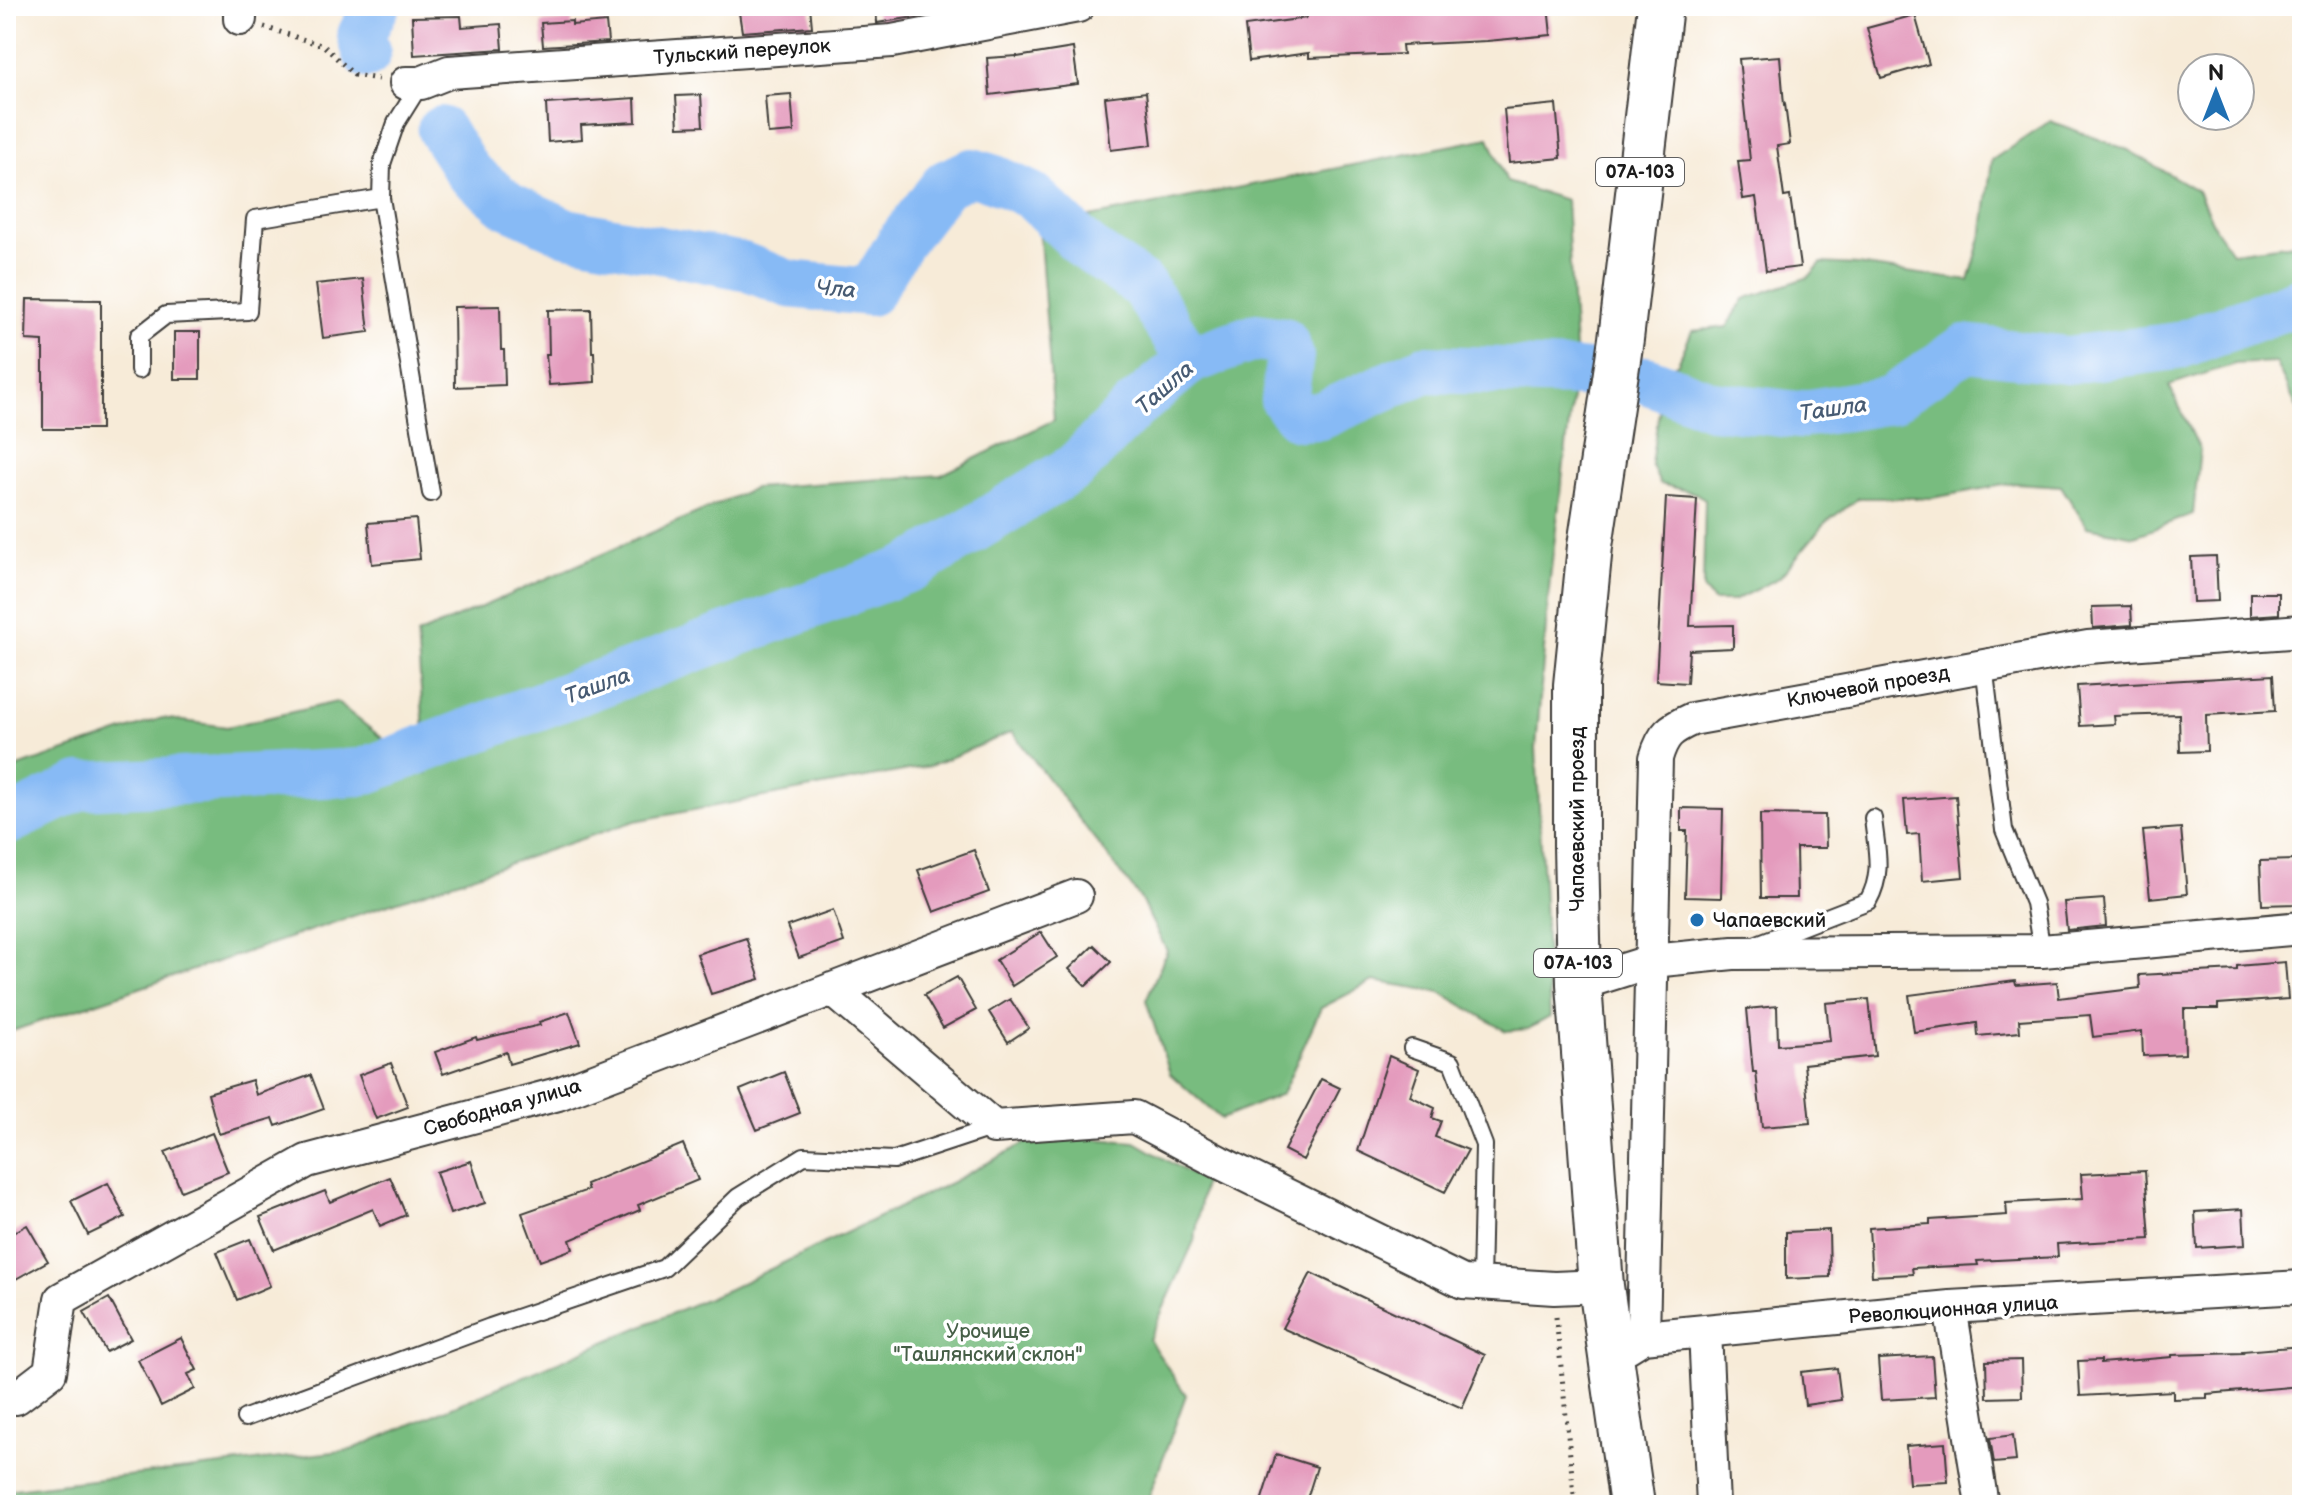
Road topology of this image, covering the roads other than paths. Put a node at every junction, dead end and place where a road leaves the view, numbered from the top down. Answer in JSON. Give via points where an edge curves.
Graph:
{"nodes":[{"id":1,"x":1078,"y":6,"type":"edge"},
{"id":2,"x":1660,"y":6,"type":"edge"},
{"id":3,"x":413,"y":83,"type":"joint"},
{"id":4,"x":381,"y":198,"type":"junction"},
{"id":5,"x":139,"y":370,"type":"dead end"},
{"id":6,"x":431,"y":493,"type":"dead end"},
{"id":7,"x":2302,"y":631,"type":"edge"},
{"id":8,"x":1984,"y":665,"type":"junction"},
{"id":9,"x":1873,"y":818,"type":"dead end"},
{"id":10,"x":1076,"y":896,"type":"dead end"},
{"id":11,"x":2302,"y":928,"type":"edge"},
{"id":12,"x":2042,"y":951,"type":"junction"},
{"id":13,"x":1733,"y":953,"type":"junction"},
{"id":14,"x":1652,"y":961,"type":"junction"},
{"id":15,"x":1579,"y":984,"type":"junction"},
{"id":16,"x":832,"y":989,"type":"junction"},
{"id":17,"x":1412,"y":1048,"type":"dead end"},
{"id":18,"x":994,"y":1127,"type":"junction"},
{"id":19,"x":1481,"y":1283,"type":"junction"},
{"id":20,"x":1601,"y":1286,"type":"junction"},
{"id":21,"x":2302,"y":1287,"type":"edge"},
{"id":22,"x":1950,"y":1307,"type":"junction"},
{"id":23,"x":1705,"y":1331,"type":"junction"},
{"id":24,"x":1627,"y":1347,"type":"junction"},
{"id":25,"x":6,"y":1392,"type":"edge"},
{"id":26,"x":245,"y":1418,"type":"dead end"},
{"id":27,"x":1632,"y":1505,"type":"edge"},
{"id":28,"x":1713,"y":1505,"type":"edge"},
{"id":29,"x":1982,"y":1505,"type":"edge"}],
"edges":[{"from":1,"to":3,"type":"street","name":"Тульский переулок","via":[[892,41],[449,72]]},
{"from":2,"to":15,"type":"main road","name":"Чапаевский проезд","number":"07А-103","via":[[1576,685]]},
{"from":3,"to":4,"type":"lane","via":[[382,164]]},
{"from":4,"to":5,"type":"lane","via":[[255,219],[248,311],[166,315],[139,336]]},
{"from":4,"to":6,"type":"lane"},
{"from":7,"to":8,"type":"street","name":"Ключевой проезд","via":[[2088,647]]},
{"from":8,"to":12,"type":"lane","via":[[2004,830],[2034,903]]},
{"from":8,"to":14,"type":"street","name":"Ключевой проезд","via":[[1692,719],[1673,728],[1656,758]]},
{"from":9,"to":13,"type":"lane","via":[[1879,873],[1868,901]]},
{"from":10,"to":16,"type":"street","name":"Свободная улица"},
{"from":11,"to":12,"type":"street"},
{"from":12,"to":13,"type":"street"},
{"from":13,"to":14,"type":"street"},
{"from":14,"to":15,"type":"street"},
{"from":14,"to":24,"type":"street","name":"Ключевой проезд"},
{"from":15,"to":20,"type":"main road","name":"Чапаевский проезд","number":"07А-103"},
{"from":16,"to":18,"type":"street"},
{"from":16,"to":25,"type":"street","name":"Свободная улица","via":[[558,1094],[307,1161],[61,1299],[50,1372],[16,1398]]},
{"from":17,"to":19,"type":"lane","via":[[1452,1062],[1484,1145]]},
{"from":18,"to":19,"type":"street","via":[[1134,1117],[1463,1282]]},
{"from":18,"to":26,"type":"lane","via":[[894,1160],[804,1156],[738,1197],[664,1268]]},
{"from":19,"to":20,"type":"street"},
{"from":20,"to":24,"type":"main road","name":"Чапаевский проезд","number":"07А-103"},
{"from":21,"to":22,"type":"street","name":"Революционная улица"},
{"from":22,"to":23,"type":"street","name":"Революционная улица"},
{"from":22,"to":29,"type":"street"},
{"from":23,"to":24,"type":"street","name":"Революционная улица"},
{"from":23,"to":28,"type":"street"},
{"from":24,"to":27,"type":"main road","name":"Чапаевский проезд","number":"07А-103"}]}
